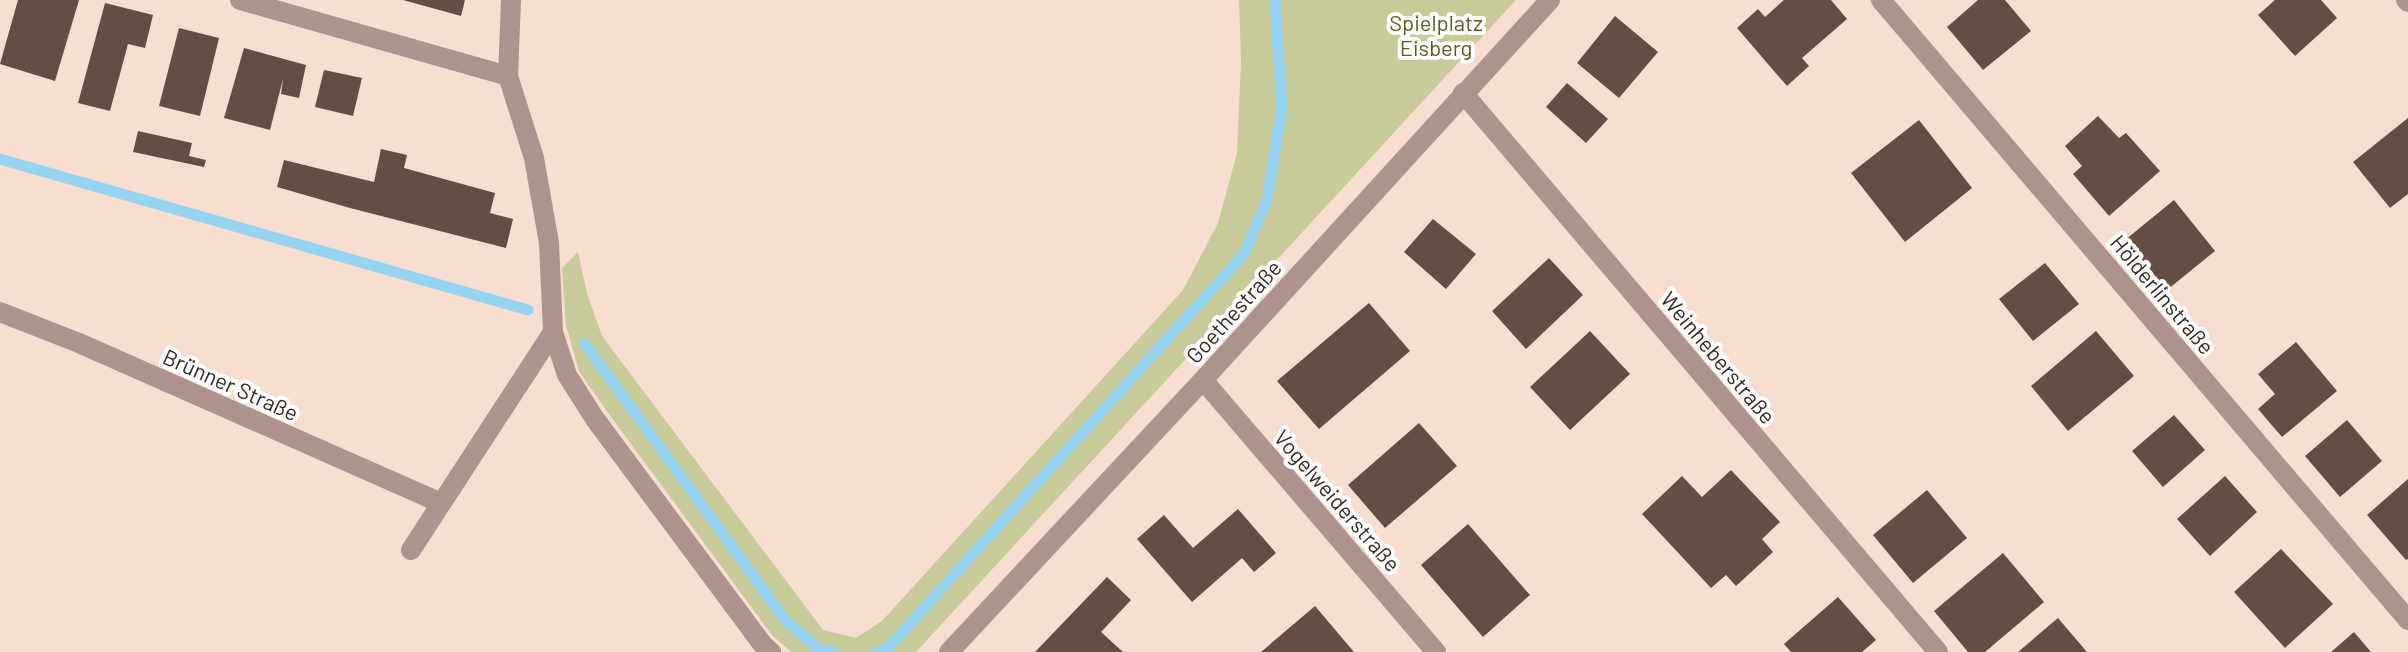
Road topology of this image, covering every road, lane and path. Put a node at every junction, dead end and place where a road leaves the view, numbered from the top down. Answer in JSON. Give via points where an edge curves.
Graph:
{"nodes":[{"id":1,"x":240,"y":0,"type":"edge"},
{"id":2,"x":511,"y":0,"type":"edge"},
{"id":3,"x":1550,"y":0,"type":"edge"},
{"id":4,"x":1881,"y":0,"type":"edge"},
{"id":5,"x":508,"y":76,"type":"junction"},
{"id":6,"x":1463,"y":93,"type":"junction"},
{"id":7,"x":0,"y":312,"type":"edge"},
{"id":8,"x":553,"y":332,"type":"junction"},
{"id":9,"x":1203,"y":380,"type":"junction"},
{"id":10,"x":441,"y":503,"type":"junction"},
{"id":11,"x":411,"y":550,"type":"dead end"},
{"id":12,"x":2408,"y":620,"type":"edge"},
{"id":13,"x":957,"y":649,"type":"edge"},
{"id":14,"x":771,"y":652,"type":"edge"},
{"id":15,"x":1436,"y":652,"type":"edge"},
{"id":16,"x":1938,"y":652,"type":"edge"}],
"edges":[{"from":1,"to":5,"type":"street"},
{"from":2,"to":5,"type":"street"},
{"from":3,"to":6,"type":"street","name":"Goethestraße"},
{"from":4,"to":12,"type":"street","name":"Hölderlinstraße"},
{"from":5,"to":8,"type":"street","via":[[534,158],[549,243]]},
{"from":6,"to":9,"type":"street","name":"Goethestraße"},
{"from":6,"to":16,"type":"street","name":"Weinheberstraße"},
{"from":7,"to":10,"type":"street","name":"Brünner Straße"},
{"from":8,"to":10,"type":"street"},
{"from":8,"to":14,"type":"street","via":[[567,375],[595,419]]},
{"from":9,"to":13,"type":"street","name":"Goethestraße"},
{"from":9,"to":15,"type":"street","name":"Vogelweiderstraße"},
{"from":10,"to":11,"type":"street"}]}
